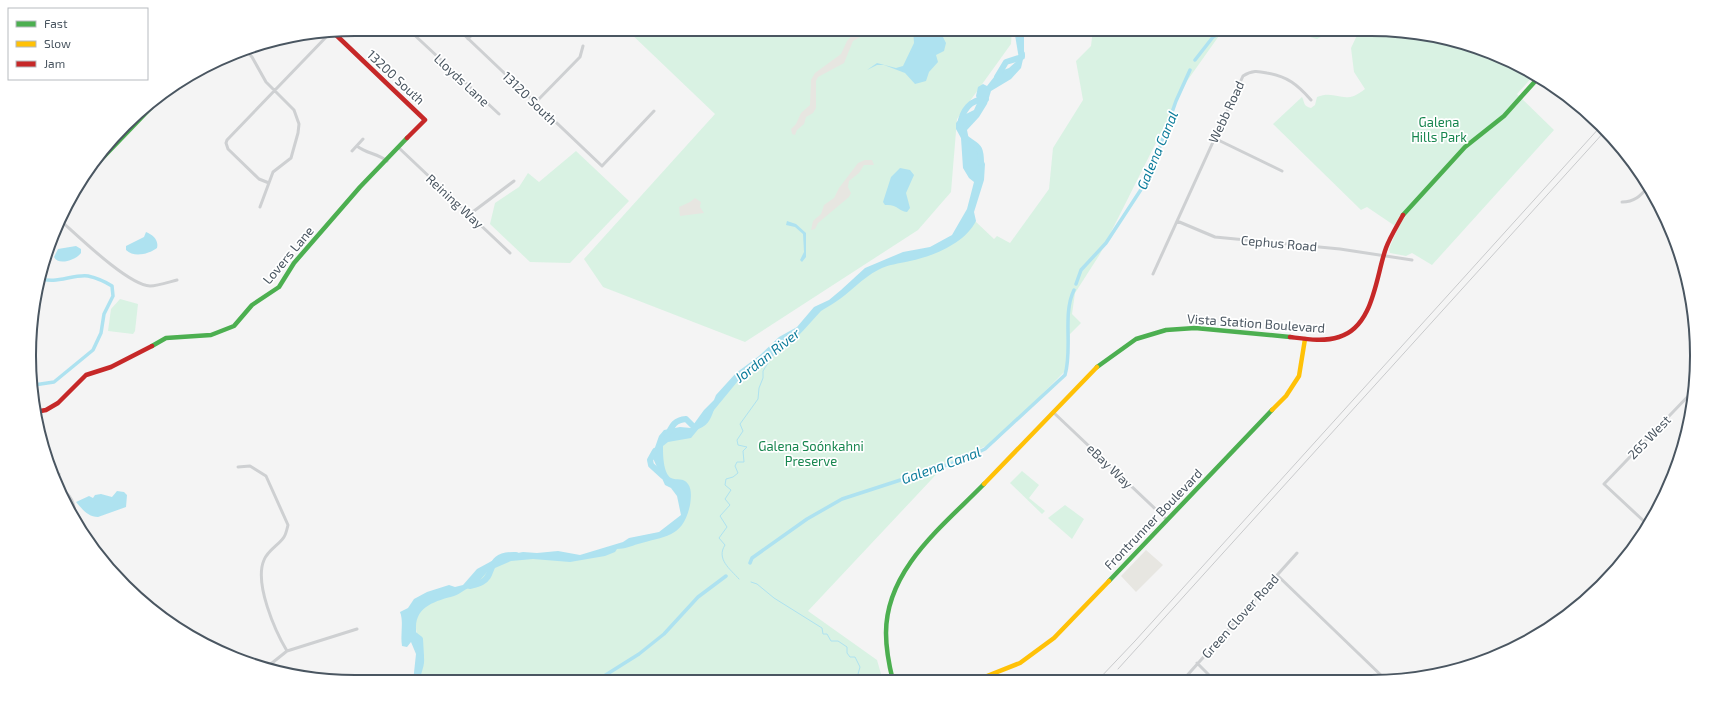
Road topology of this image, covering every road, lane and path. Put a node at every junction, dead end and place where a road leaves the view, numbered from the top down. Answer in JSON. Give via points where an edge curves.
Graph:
{"nodes":[{"id":1,"x":415,"y":36,"type":"edge"},
{"id":2,"x":338,"y":37,"type":"edge"},
{"id":3,"x":325,"y":38,"type":"edge"},
{"id":4,"x":468,"y":38,"type":"edge"},
{"id":5,"x":583,"y":46,"type":"dead end"},
{"id":6,"x":250,"y":54,"type":"edge"},
{"id":7,"x":1535,"y":82,"type":"edge"},
{"id":8,"x":275,"y":90,"type":"junction"},
{"id":9,"x":1311,"y":100,"type":"dead end"},
{"id":10,"x":536,"y":103,"type":"junction"},
{"id":11,"x":654,"y":111,"type":"dead end"},
{"id":12,"x":499,"y":114,"type":"dead end"},
{"id":13,"x":426,"y":120,"type":"joint"},
{"id":14,"x":1214,"y":138,"type":"junction"},
{"id":15,"x":363,"y":139,"type":"dead end"},
{"id":16,"x":357,"y":146,"type":"junction"},
{"id":17,"x":399,"y":148,"type":"junction"},
{"id":18,"x":352,"y":151,"type":"dead end"},
{"id":19,"x":387,"y":160,"type":"junction"},
{"id":20,"x":1282,"y":171,"type":"dead end"},
{"id":21,"x":514,"y":181,"type":"dead end"},
{"id":22,"x":269,"y":183,"type":"junction"},
{"id":23,"x":1644,"y":191,"type":"edge"},
{"id":24,"x":1622,"y":202,"type":"dead end"},
{"id":25,"x":260,"y":207,"type":"dead end"},
{"id":26,"x":470,"y":214,"type":"junction"},
{"id":27,"x":1177,"y":221,"type":"junction"},
{"id":28,"x":64,"y":224,"type":"edge"},
{"id":29,"x":510,"y":253,"type":"dead end"},
{"id":30,"x":1384,"y":255,"type":"junction"},
{"id":31,"x":1412,"y":260,"type":"dead end"},
{"id":32,"x":1153,"y":274,"type":"dead end"},
{"id":33,"x":177,"y":280,"type":"dead end"},
{"id":34,"x":1305,"y":339,"type":"junction"},
{"id":35,"x":1687,"y":397,"type":"edge"},
{"id":36,"x":41,"y":411,"type":"edge"},
{"id":37,"x":1053,"y":412,"type":"junction"},
{"id":38,"x":238,"y":467,"type":"dead end"},
{"id":39,"x":66,"y":492,"type":"edge"},
{"id":40,"x":74,"y":507,"type":"edge"},
{"id":41,"x":1166,"y":520,"type":"junction"},
{"id":42,"x":1643,"y":521,"type":"edge"},
{"id":43,"x":1297,"y":552,"type":"dead end"},
{"id":44,"x":1277,"y":575,"type":"junction"},
{"id":45,"x":357,"y":629,"type":"dead end"},
{"id":46,"x":287,"y":651,"type":"junction"},
{"id":47,"x":1198,"y":663,"type":"junction"},
{"id":48,"x":272,"y":664,"type":"edge"},
{"id":49,"x":892,"y":675,"type":"edge"},
{"id":50,"x":990,"y":675,"type":"edge"},
{"id":51,"x":1187,"y":675,"type":"edge"},
{"id":52,"x":1209,"y":675,"type":"edge"},
{"id":53,"x":1380,"y":675,"type":"edge"}],
"edges":[{"from":1,"to":12,"type":"street","name":"Lloyds Lane"},
{"from":2,"to":13,"type":"street","name":"13200 South"},
{"from":3,"to":8,"type":"street"},
{"from":4,"to":10,"type":"street","name":"13120 South"},
{"from":5,"to":10,"type":"street","via":[[580,57]]},
{"from":6,"to":8,"type":"street","via":[[262,76]]},
{"from":7,"to":30,"type":"street","name":"Vista Station Boulevard","via":[[1504,116],[1465,147],[1403,215],[1395,227]]},
{"from":8,"to":22,"type":"street","via":[[294,110],[299,128],[291,158],[276,170]]},
{"from":8,"to":22,"type":"street","via":[[226,143],[228,149],[259,179]]},
{"from":9,"to":14,"type":"street","name":"Webb Road","via":[[1296,84],[1283,76],[1249,72],[1239,84]]},
{"from":10,"to":11,"type":"street","name":"13120 South","via":[[602,166]]},
{"from":13,"to":17,"type":"street","name":"Lovers Lane"},
{"from":14,"to":20,"type":"street"},
{"from":14,"to":27,"type":"street","name":"Webb Road"},
{"from":15,"to":16,"type":"street"},
{"from":16,"to":18,"type":"street"},
{"from":16,"to":19,"type":"street"},
{"from":17,"to":19,"type":"street","name":"Lovers Lane"},
{"from":17,"to":26,"type":"street","name":"Reining Way"},
{"from":19,"to":36,"type":"street","name":"Lovers Lane","via":[[294,263],[279,287],[252,305],[232,328],[206,336],[166,338],[111,367],[86,375],[58,403]]},
{"from":21,"to":26,"type":"street"},
{"from":22,"to":25,"type":"street"},
{"from":23,"to":24,"type":"street","via":[[1631,202]]},
{"from":26,"to":29,"type":"street","name":"Reining Way"},
{"from":27,"to":30,"type":"street","name":"Cephus Road","via":[[1215,237]]},
{"from":27,"to":32,"type":"street","name":"Webb Road"},
{"from":28,"to":33,"type":"street","via":[[134,281],[151,286]]},
{"from":30,"to":31,"type":"street","name":"Cephus Road"},
{"from":30,"to":34,"type":"street","name":"Vista Station Boulevard","via":[[1372,299],[1357,325],[1329,339]]},
{"from":34,"to":37,"type":"street","name":"Vista Station Boulevard","via":[[1196,328],[1156,332],[1136,339],[1109,356]]},
{"from":34,"to":41,"type":"street","name":"Frontrunner Boulevard","via":[[1299,376],[1286,396]]},
{"from":35,"to":42,"type":"street","name":"265 West","via":[[1604,484]]},
{"from":37,"to":41,"type":"street","name":"eBay Way"},
{"from":37,"to":49,"type":"street","name":"Vista Station Boulevard","via":[[910,561],[898,578],[885,618],[885,642]]},
{"from":38,"to":46,"type":"street","via":[[250,466],[266,476],[288,525],[285,537],[263,560],[261,583],[277,635]]},
{"from":39,"to":40,"type":"street"},
{"from":41,"to":50,"type":"street","name":"Frontrunner Boulevard","via":[[1044,648],[1020,663]]},
{"from":43,"to":44,"type":"street","name":"Green Clover Road"},
{"from":44,"to":47,"type":"street","name":"Green Clover Road"},
{"from":44,"to":53,"type":"street"},
{"from":45,"to":46,"type":"street"},
{"from":46,"to":48,"type":"street"},
{"from":47,"to":51,"type":"street","name":"Green Clover Road"},
{"from":47,"to":52,"type":"street"}]}
